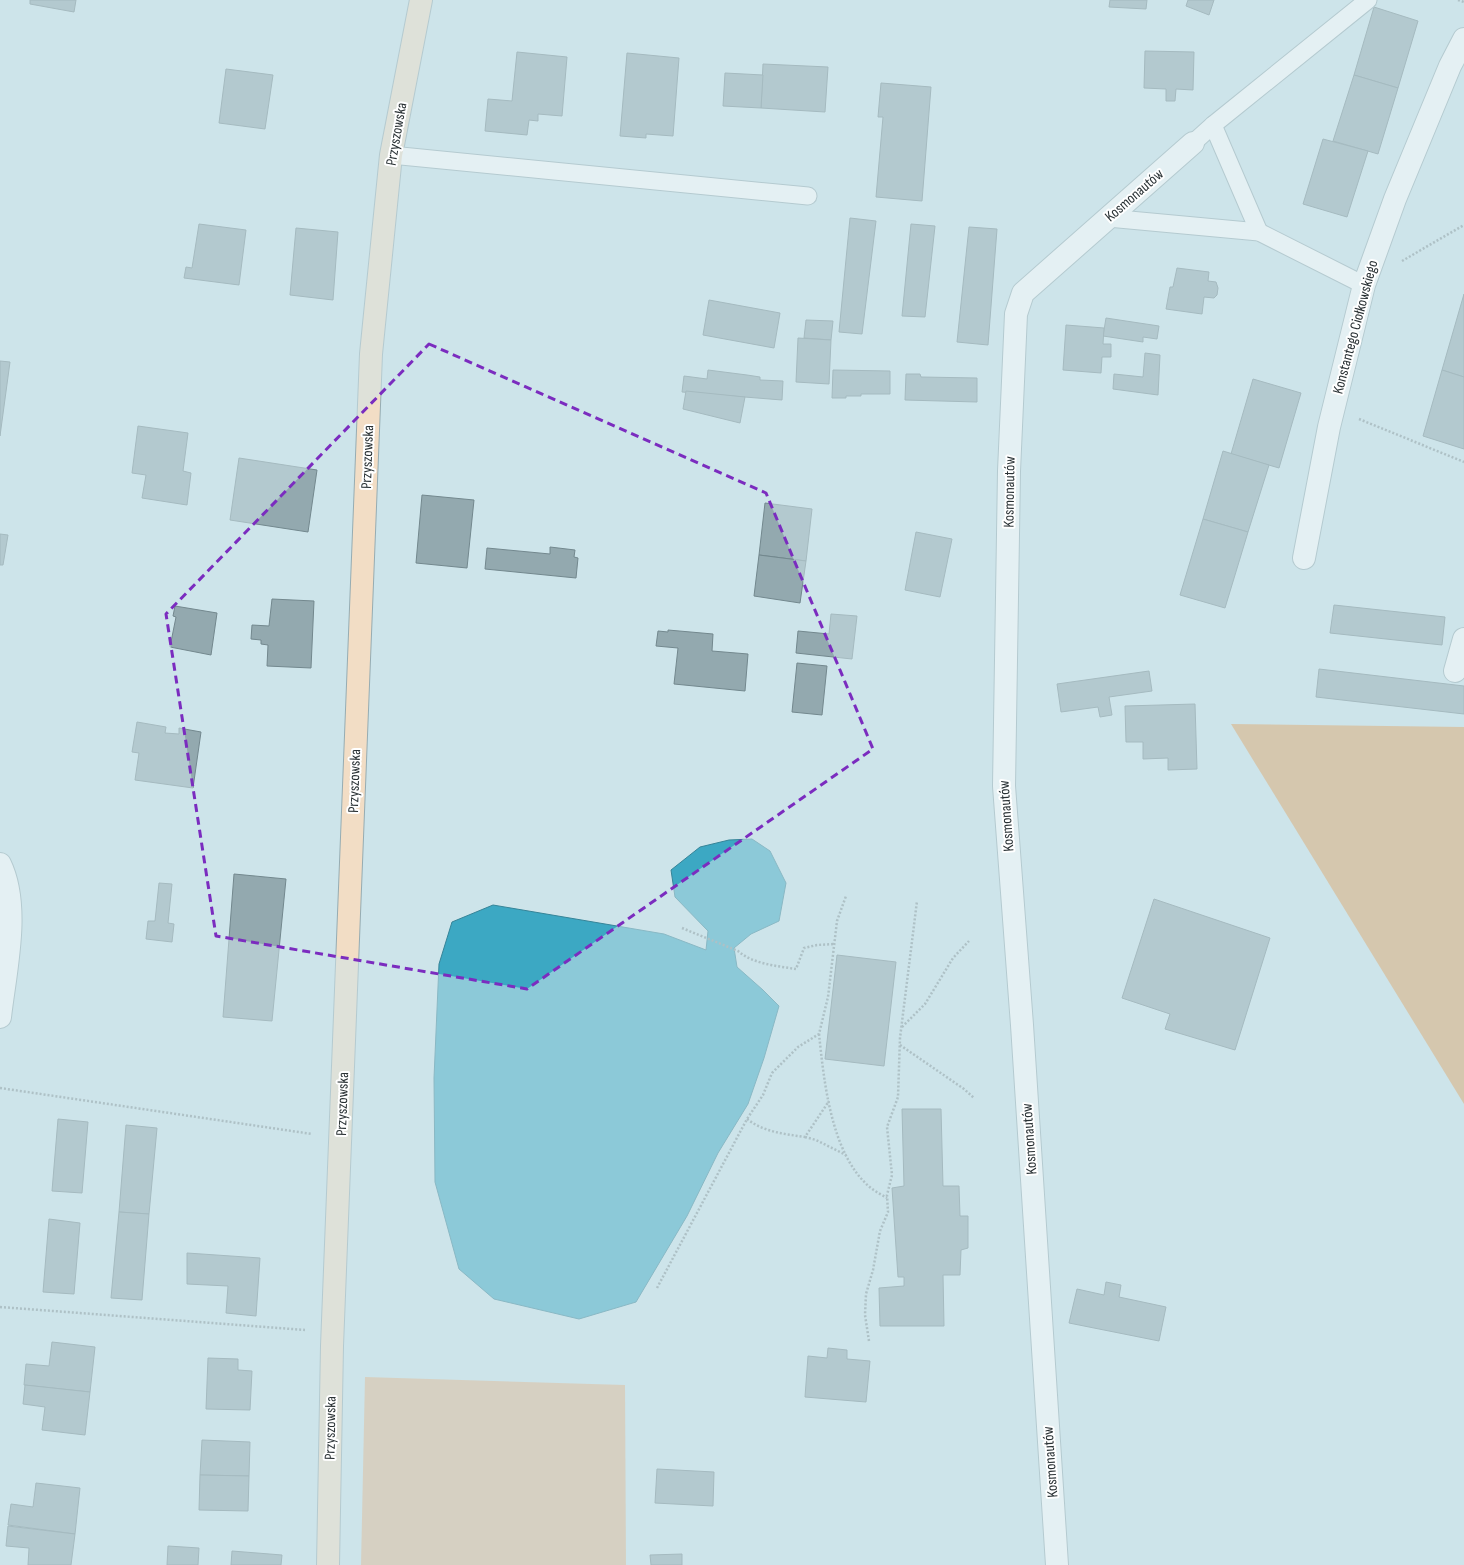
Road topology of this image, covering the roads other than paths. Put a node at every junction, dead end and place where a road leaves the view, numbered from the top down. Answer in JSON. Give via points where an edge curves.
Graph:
{"nodes":[{"id":1,"x":421,"y":0,"type":"edge"},
{"id":2,"x":1368,"y":0,"type":"edge"},
{"id":3,"x":1464,"y":39,"type":"edge"},
{"id":4,"x":1213,"y":125,"type":"junction"},
{"id":5,"x":1193,"y":143,"type":"joint"},
{"id":6,"x":392,"y":155,"type":"junction"},
{"id":7,"x":808,"y":196,"type":"dead end"},
{"id":8,"x":1108,"y":218,"type":"junction"},
{"id":9,"x":1259,"y":232,"type":"junction"},
{"id":10,"x":1364,"y":285,"type":"junction"},
{"id":11,"x":1304,"y":558,"type":"dead end"},
{"id":12,"x":1464,"y":639,"type":"edge"},
{"id":13,"x":1455,"y":671,"type":"dead end"},
{"id":14,"x":0,"y":864,"type":"edge"},
{"id":15,"x":2,"y":985,"type":"edge"},
{"id":16,"x":0,"y":1017,"type":"edge"},
{"id":17,"x":328,"y":1565,"type":"edge"},
{"id":18,"x":1057,"y":1565,"type":"edge"}],
"edges":[{"from":1,"to":6,"type":"street","name":"Przyszowska"},
{"from":2,"to":4,"type":"lane"},
{"from":3,"to":10,"type":"street","name":"Konstantego Ciołkowskiego","via":[[1450,66],[1398,192]]},
{"from":4,"to":5,"type":"lane"},
{"from":4,"to":9,"type":"lane"},
{"from":5,"to":8,"type":"street","name":"Kosmonautów"},
{"from":6,"to":7,"type":"lane"},
{"from":6,"to":17,"type":"street","name":"Przyszowska","via":[[371,362],[332,1353]]},
{"from":8,"to":9,"type":"lane"},
{"from":8,"to":18,"type":"street","name":"Kosmonautów","via":[[1022,293],[1016,314],[1009,471],[1004,786]]},
{"from":9,"to":10,"type":"lane"},
{"from":10,"to":11,"type":"street","name":"Konstantego Ciołkowskiego","via":[[1329,427]]},
{"from":12,"to":13,"type":"street"},
{"from":14,"to":15,"type":"street","via":[[9,892],[9,938]]},
{"from":15,"to":16,"type":"street"}]}
